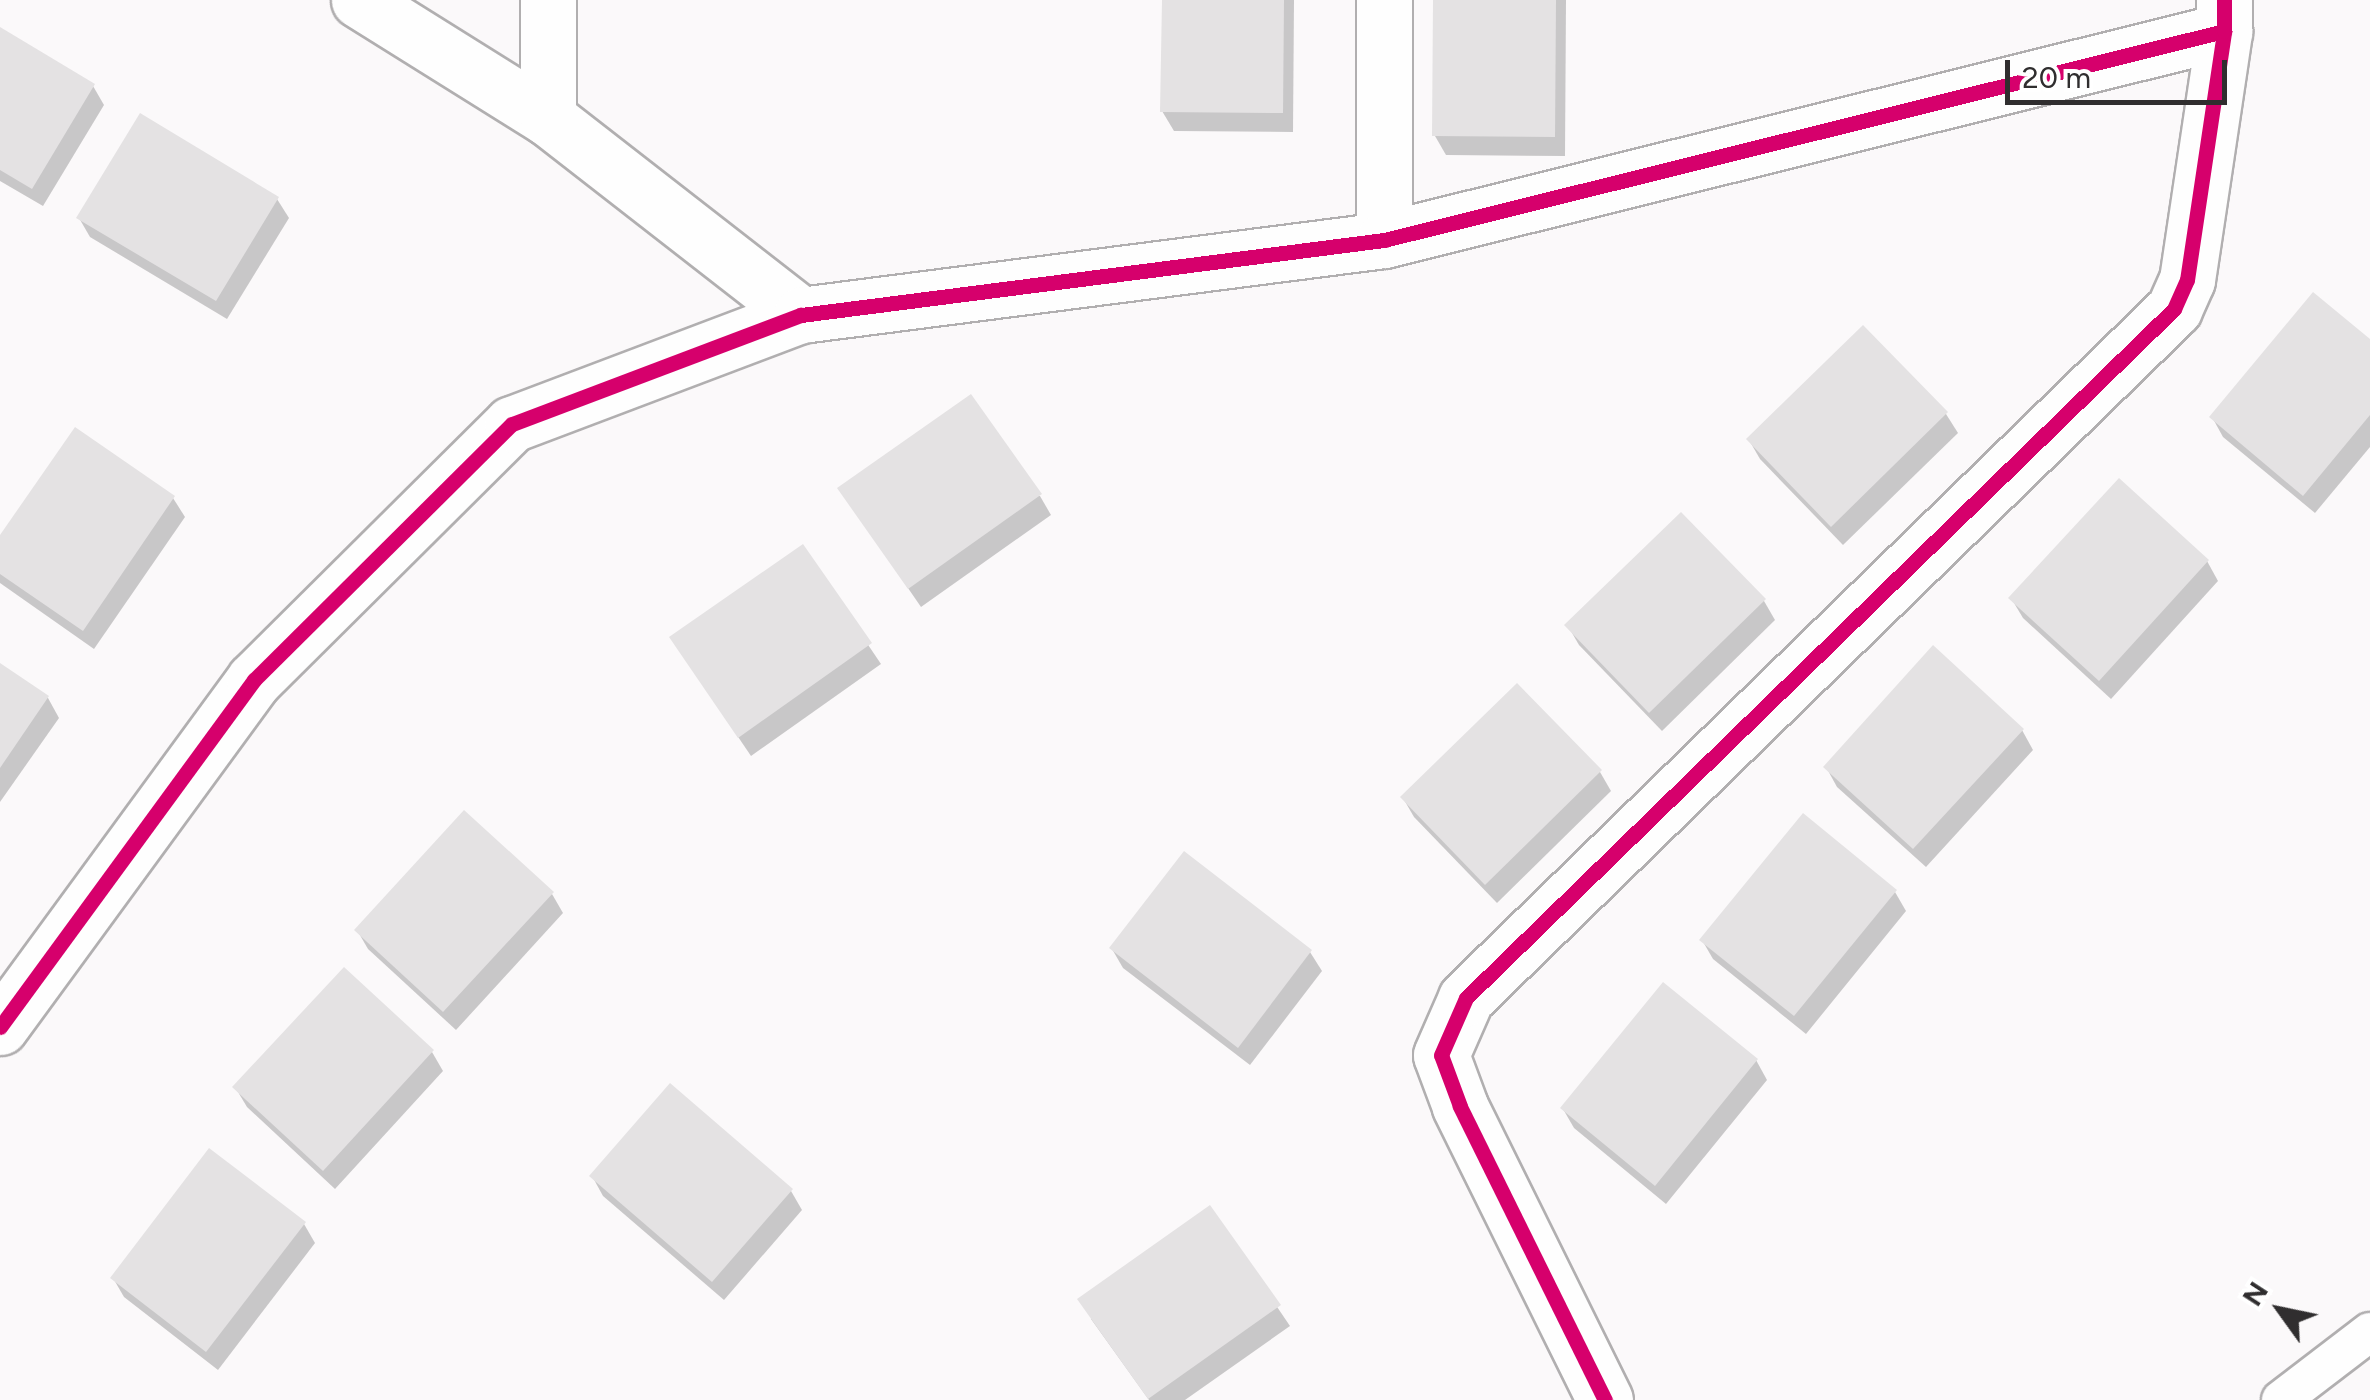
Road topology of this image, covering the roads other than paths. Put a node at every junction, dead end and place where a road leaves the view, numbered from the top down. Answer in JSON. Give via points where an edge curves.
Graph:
{"nodes":[{"id":1,"x":359,"y":0,"type":"edge"},
{"id":2,"x":548,"y":0,"type":"edge"},
{"id":3,"x":1384,"y":0,"type":"edge"},
{"id":4,"x":2224,"y":16,"type":"edge"},
{"id":5,"x":548,"y":118,"type":"junction"},
{"id":6,"x":1384,"y":240,"type":"junction"},
{"id":7,"x":802,"y":315,"type":"junction"},
{"id":8,"x":0,"y":1027,"type":"edge"},
{"id":9,"x":2370,"y":1332,"type":"edge"},
{"id":10,"x":1605,"y":1400,"type":"edge"},
{"id":11,"x":2281,"y":1400,"type":"edge"}],
"edges":[{"from":1,"to":5,"type":"street"},
{"from":2,"to":5,"type":"street"},
{"from":3,"to":6,"type":"street"},
{"from":4,"to":6,"type":"street"},
{"from":4,"to":10,"type":"street","via":[[2186,280],[2174,309],[1466,998],[1441,1055]]},
{"from":5,"to":7,"type":"street"},
{"from":6,"to":7,"type":"street"},
{"from":7,"to":8,"type":"street","via":[[512,424],[254,680]]},
{"from":9,"to":11,"type":"lane"}]}
